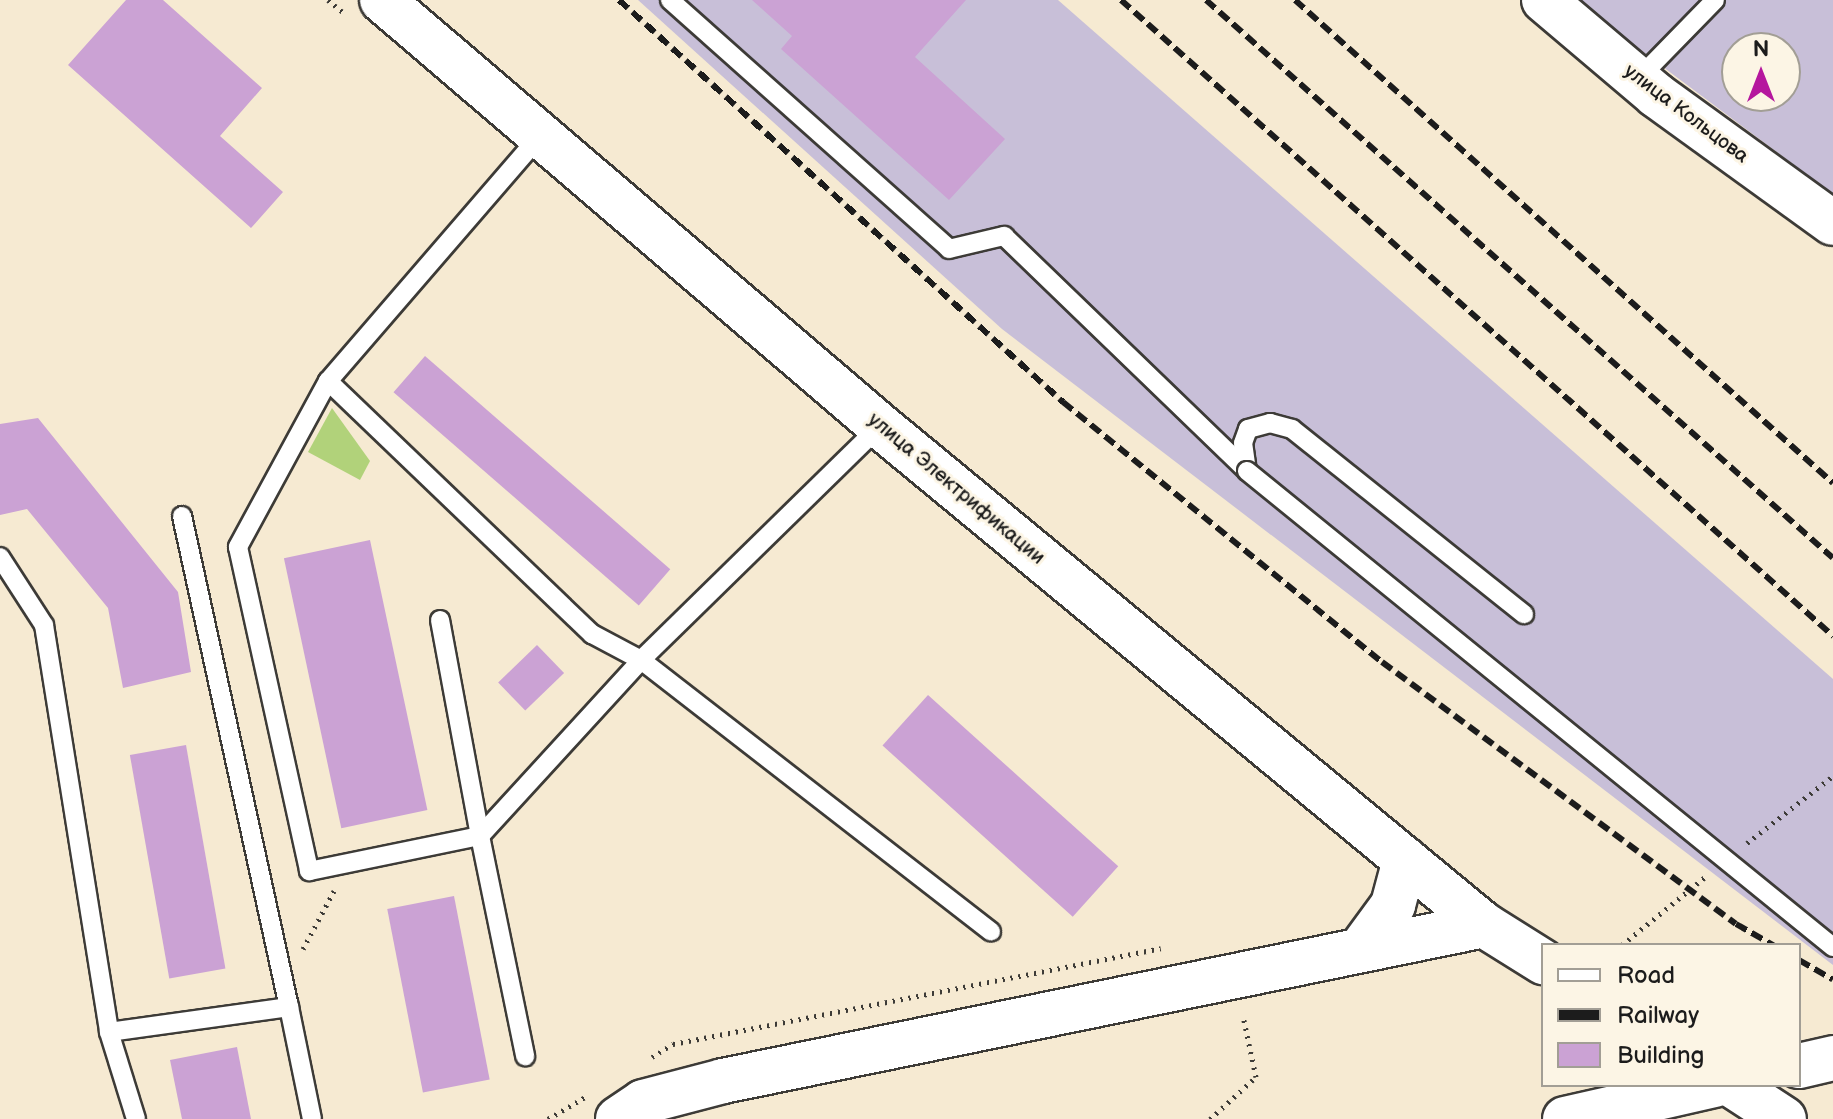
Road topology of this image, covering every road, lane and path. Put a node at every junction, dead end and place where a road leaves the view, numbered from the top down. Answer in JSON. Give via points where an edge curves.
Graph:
{"nodes":[{"id":1,"x":328,"y":0,"type":"edge"},
{"id":2,"x":670,"y":0,"type":"edge"},
{"id":3,"x":1544,"y":0,"type":"edge"},
{"id":4,"x":1715,"y":0,"type":"edge"},
{"id":5,"x":367,"y":10,"type":"edge"},
{"id":6,"x":1638,"y":79,"type":"junction"},
{"id":7,"x":538,"y":138,"type":"junction"},
{"id":8,"x":1833,"y":223,"type":"edge"},
{"id":9,"x":328,"y":381,"type":"junction"},
{"id":10,"x":880,"y":426,"type":"junction"},
{"id":11,"x":1247,"y":471,"type":"junction"},
{"id":12,"x":182,"y":516,"type":"dead end"},
{"id":13,"x":0,"y":557,"type":"edge"},
{"id":14,"x":1524,"y":614,"type":"dead end"},
{"id":15,"x":440,"y":620,"type":"dead end"},
{"id":16,"x":641,"y":660,"type":"junction"},
{"id":17,"x":480,"y":836,"type":"junction"},
{"id":18,"x":1405,"y":860,"type":"junction"},
{"id":19,"x":350,"y":862,"type":"junction"},
{"id":20,"x":1484,"y":925,"type":"junction"},
{"id":21,"x":991,"y":931,"type":"dead end"},
{"id":22,"x":1164,"y":947,"type":"dead end"},
{"id":23,"x":1833,"y":947,"type":"edge"},
{"id":24,"x":1360,"y":950,"type":"junction"},
{"id":25,"x":1541,"y":961,"type":"edge"},
{"id":26,"x":284,"y":985,"type":"junction"},
{"id":27,"x":289,"y":1007,"type":"junction"},
{"id":28,"x":1243,"y":1016,"type":"dead end"},
{"id":29,"x":109,"y":1032,"type":"junction"},
{"id":30,"x":525,"y":1056,"type":"dead end"},
{"id":31,"x":1833,"y":1058,"type":"edge"},
{"id":32,"x":648,"y":1059,"type":"dead end"},
{"id":33,"x":1801,"y":1066,"type":"edge"},
{"id":34,"x":723,"y":1081,"type":"junction"},
{"id":35,"x":1706,"y":1087,"type":"edge"},
{"id":36,"x":1735,"y":1087,"type":"edge"},
{"id":37,"x":608,"y":1104,"type":"edge"},
{"id":38,"x":136,"y":1119,"type":"edge"},
{"id":39,"x":312,"y":1119,"type":"edge"},
{"id":40,"x":548,"y":1119,"type":"edge"},
{"id":41,"x":677,"y":1119,"type":"edge"},
{"id":42,"x":1210,"y":1119,"type":"edge"},
{"id":43,"x":1565,"y":1119,"type":"edge"},
{"id":44,"x":1784,"y":1119,"type":"edge"}],
"edges":[{"from":1,"to":5,"type":"path"},
{"from":2,"to":11,"type":"lane","via":[[949,249],[1004,236]]},
{"from":3,"to":6,"type":"main road","name":"улица Кольцова"},
{"from":4,"to":6,"type":"lane"},
{"from":5,"to":7,"type":"main road","name":"улица Электрификации"},
{"from":6,"to":8,"type":"main road","name":"улица Кольцова"},
{"from":7,"to":9,"type":"lane"},
{"from":7,"to":10,"type":"main road","name":"улица Электрификации"},
{"from":9,"to":16,"type":"lane","via":[[592,634]]},
{"from":9,"to":19,"type":"lane","via":[[238,547],[309,871]]},
{"from":10,"to":16,"type":"lane"},
{"from":10,"to":18,"type":"main road","name":"улица Электрификации"},
{"from":11,"to":14,"type":"lane","via":[[1243,443],[1248,429],[1270,423],[1292,429]]},
{"from":11,"to":23,"type":"lane","bridge":true},
{"from":12,"to":26,"type":"lane"},
{"from":13,"to":29,"type":"lane","via":[[44,625]]},
{"from":15,"to":17,"type":"lane"},
{"from":16,"to":17,"type":"lane"},
{"from":16,"to":21,"type":"lane"},
{"from":17,"to":19,"type":"lane"},
{"from":17,"to":30,"type":"lane"},
{"from":18,"to":20,"type":"main road","name":"улица Электрификации"},
{"from":18,"to":24,"type":"main road","via":[[1393,905]]},
{"from":19,"to":26,"type":"path"},
{"from":20,"to":24,"type":"main road"},
{"from":20,"to":25,"type":"main road","name":"улица Электрификации"},
{"from":22,"to":32,"type":"path","via":[[673,1044]]},
{"from":24,"to":34,"type":"main road"},
{"from":26,"to":27,"type":"lane"},
{"from":27,"to":29,"type":"lane"},
{"from":27,"to":39,"type":"lane"},
{"from":28,"to":42,"type":"path","via":[[1256,1077]]},
{"from":29,"to":38,"type":"lane"},
{"from":31,"to":33,"type":"main road"},
{"from":34,"to":37,"type":"main road","via":[[643,1102]]},
{"from":34,"to":41,"type":"main road"},
{"from":35,"to":43,"type":"main road"},
{"from":36,"to":44,"type":"main road"},
{"from":37,"to":40,"type":"path"}]}
